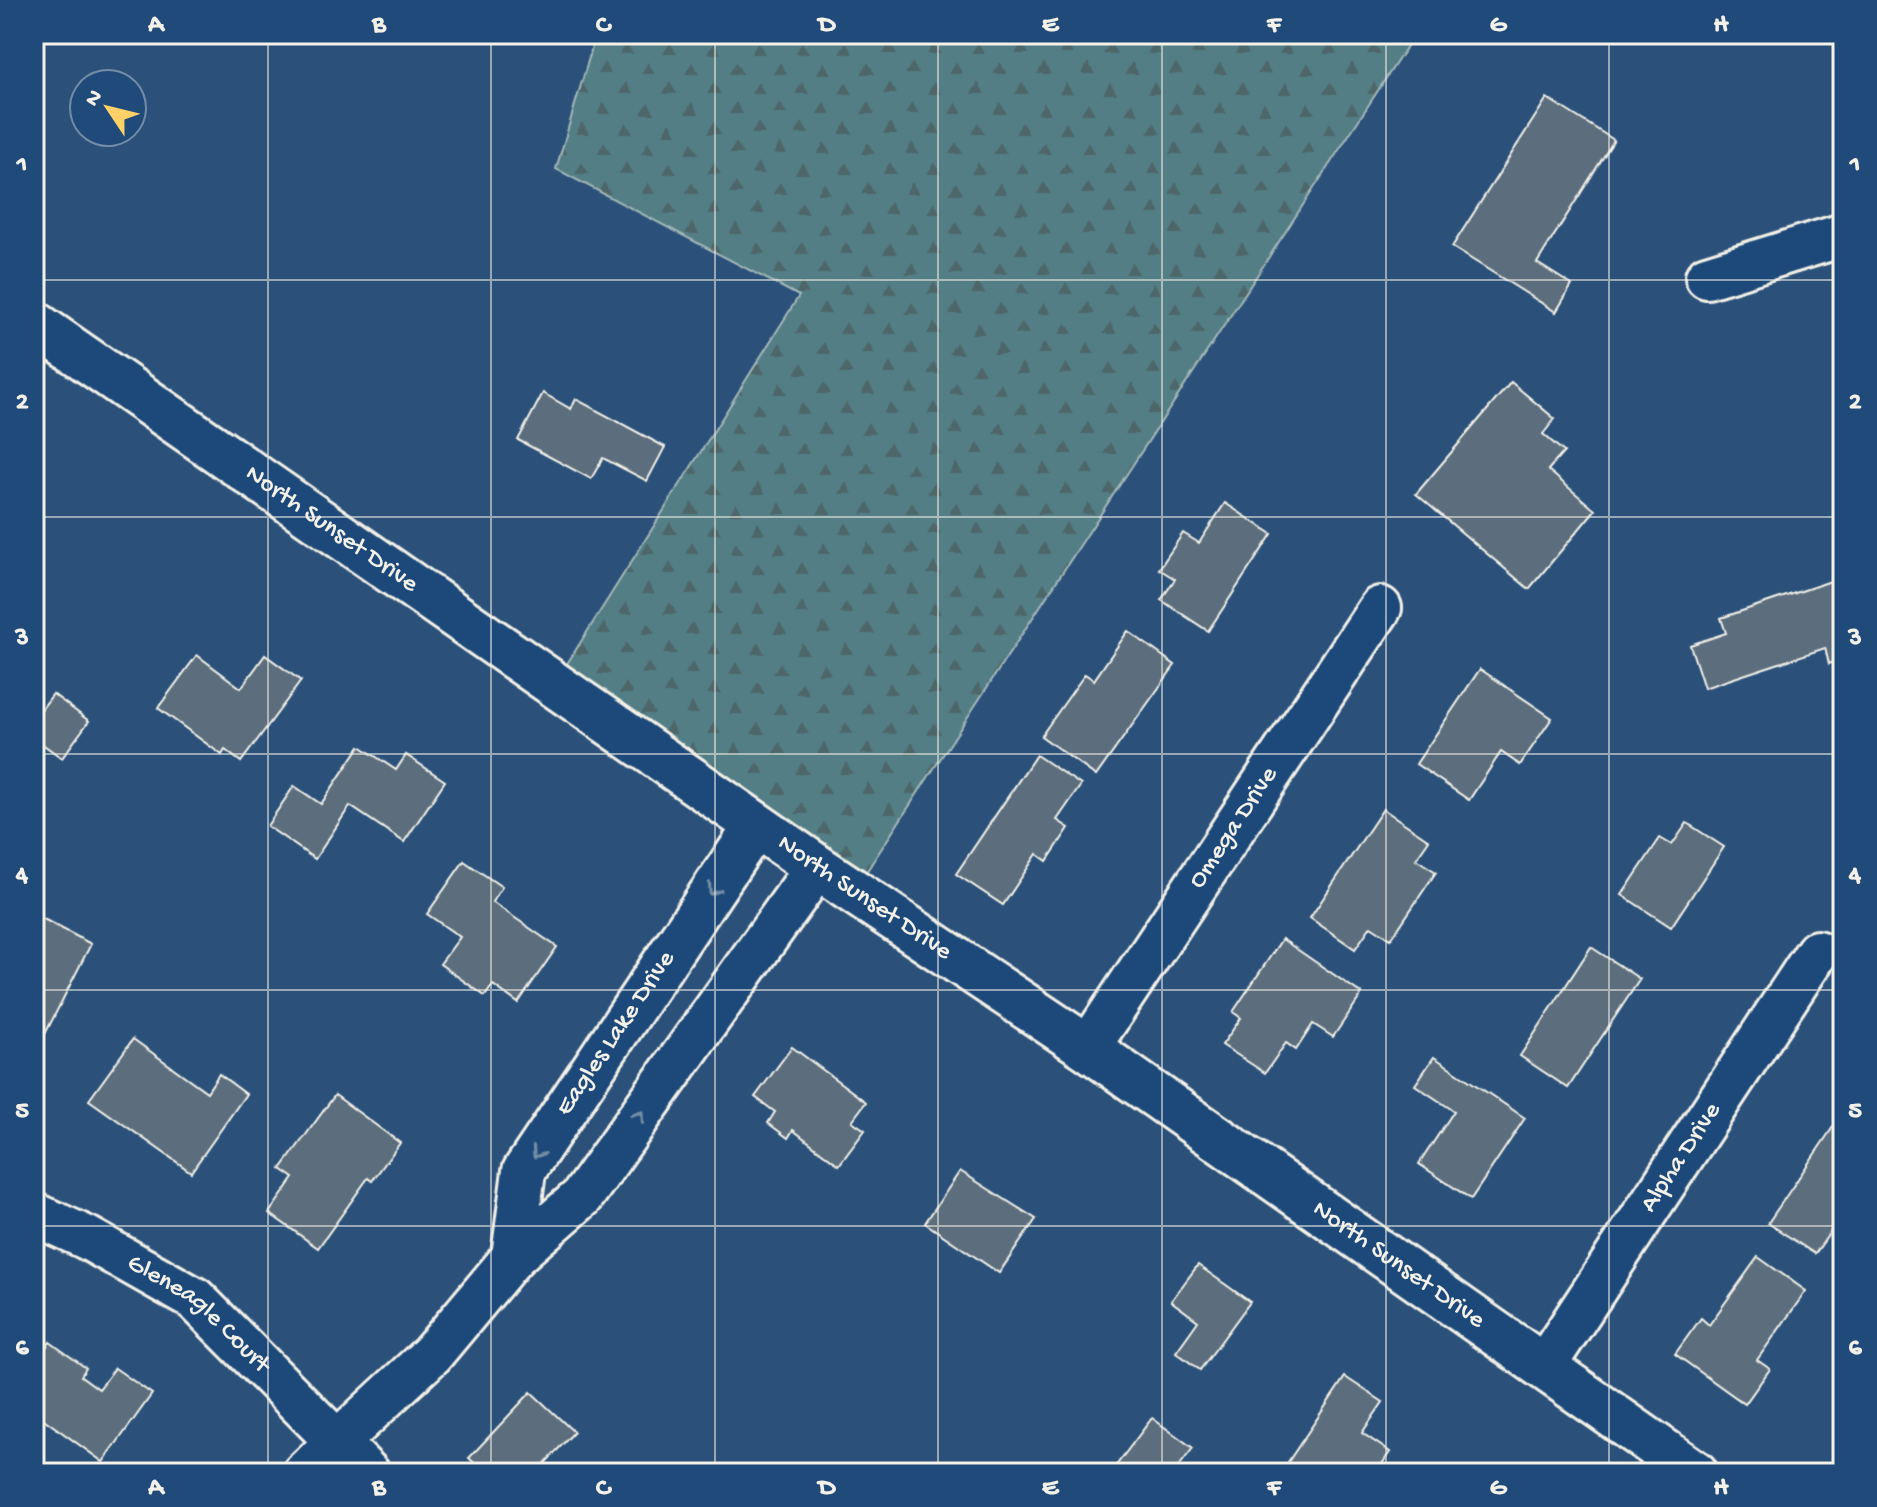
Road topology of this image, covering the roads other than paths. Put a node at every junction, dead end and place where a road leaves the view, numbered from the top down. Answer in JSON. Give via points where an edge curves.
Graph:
{"nodes":[{"id":1,"x":1843,"y":235,"type":"edge"},
{"id":2,"x":1707,"y":277,"type":"dead end"},
{"id":3,"x":34,"y":323,"type":"edge"},
{"id":4,"x":1380,"y":608,"type":"dead end"},
{"id":5,"x":756,"y":826,"type":"junction"},
{"id":6,"x":817,"y":867,"type":"junction"},
{"id":7,"x":1817,"y":952,"type":"dead end"},
{"id":8,"x":1088,"y":1048,"type":"junction"},
{"id":9,"x":34,"y":1214,"type":"edge"},
{"id":10,"x":513,"y":1257,"type":"junction"},
{"id":11,"x":1545,"y":1365,"type":"junction"},
{"id":12,"x":340,"y":1443,"type":"junction"},
{"id":13,"x":304,"y":1473,"type":"edge"},
{"id":14,"x":368,"y":1473,"type":"edge"},
{"id":15,"x":1695,"y":1473,"type":"edge"}],
"edges":[{"from":1,"to":2,"type":"street"},
{"from":3,"to":5,"type":"main road","name":"North Sunset Drive"},
{"from":4,"to":8,"type":"street","name":"Omega Drive"},
{"from":5,"to":6,"type":"main road","name":"North Sunset Drive"},
{"from":5,"to":10,"type":"street","name":"Eagles Lake Drive","one_way":true,"via":[[524,1171]]},
{"from":6,"to":8,"type":"main road","name":"North Sunset Drive"},
{"from":10,"to":6,"type":"street","one_way":true,"via":[[582,1197]]},
{"from":7,"to":11,"type":"street","name":"Alpha Drive"},
{"from":8,"to":11,"type":"main road","name":"North Sunset Drive"},
{"from":9,"to":12,"type":"street","name":"Gleneagle Court","via":[[195,1299]]},
{"from":10,"to":12,"type":"street","via":[[432,1354]]},
{"from":11,"to":15,"type":"main road","name":"North Sunset Drive"},
{"from":12,"to":13,"type":"street"},
{"from":12,"to":14,"type":"street","name":"Gleneagle Court"}]}
